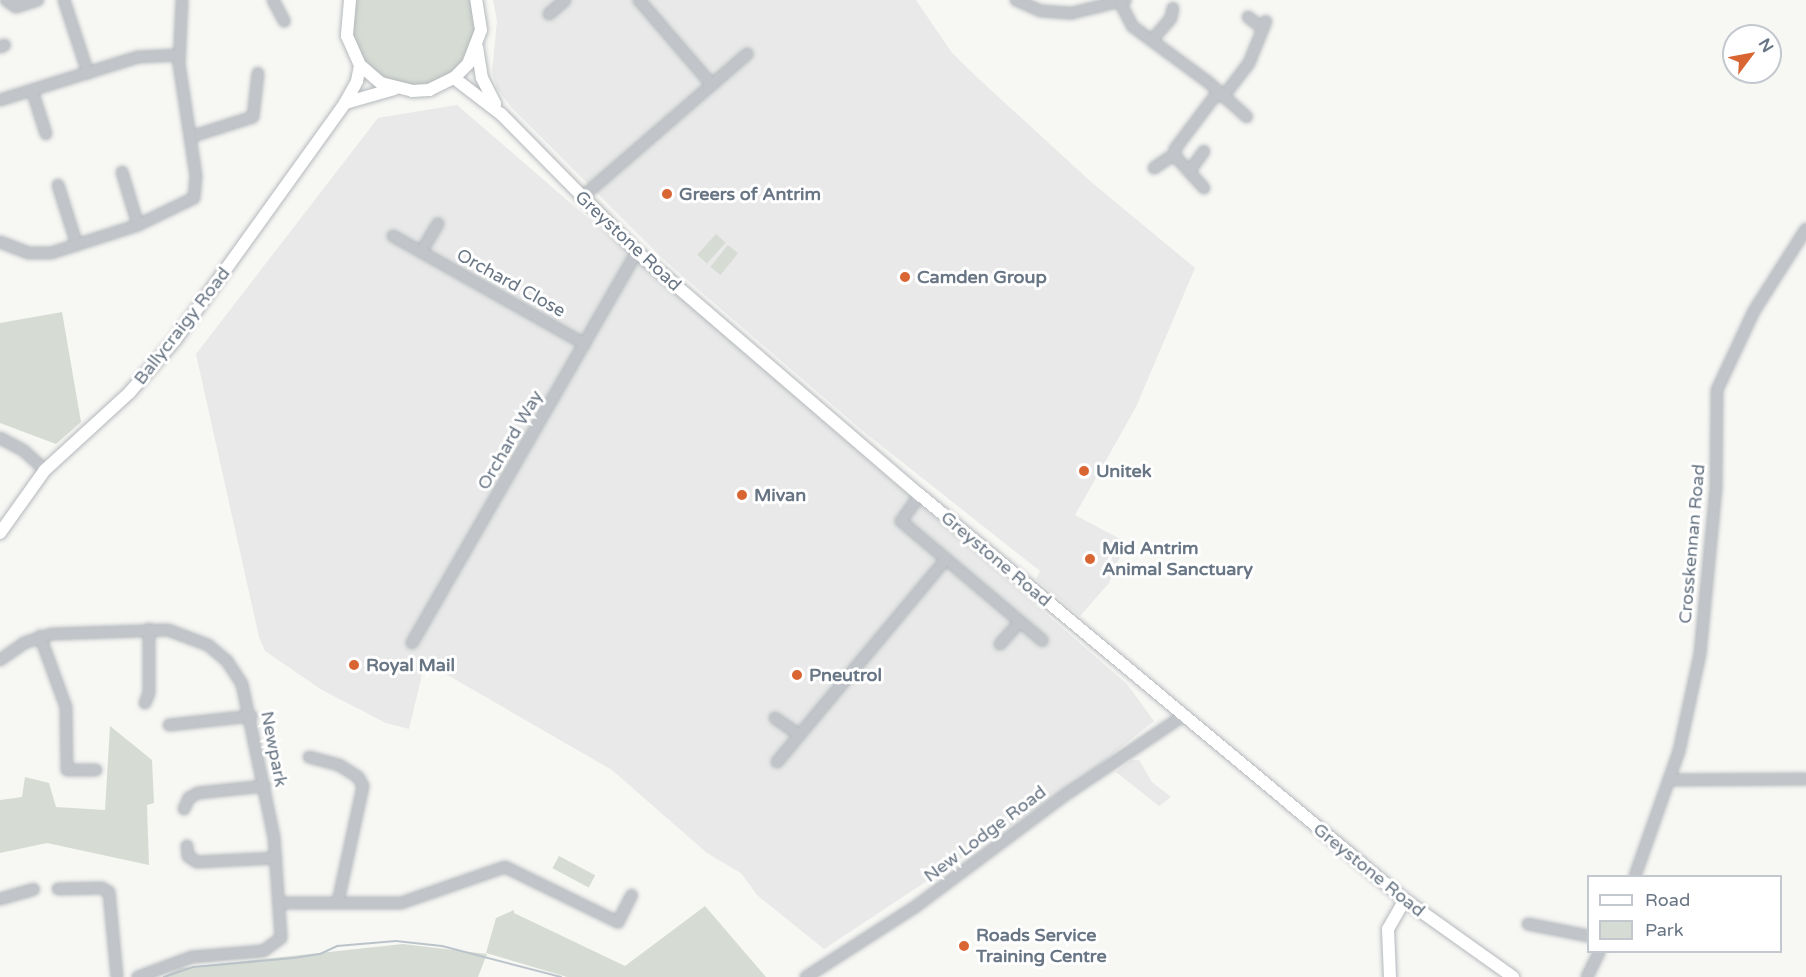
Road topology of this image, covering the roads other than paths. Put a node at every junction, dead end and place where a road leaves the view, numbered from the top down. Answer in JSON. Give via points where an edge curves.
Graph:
{"nodes":[{"id":1,"x":6,"y":0,"type":"edge"},
{"id":2,"x":38,"y":0,"type":"edge"},
{"id":3,"x":64,"y":0,"type":"edge"},
{"id":4,"x":182,"y":0,"type":"edge"},
{"id":5,"x":273,"y":0,"type":"edge"},
{"id":6,"x":350,"y":0,"type":"edge"},
{"id":7,"x":476,"y":0,"type":"edge"},
{"id":8,"x":565,"y":0,"type":"edge"},
{"id":9,"x":639,"y":0,"type":"edge"},
{"id":10,"x":1016,"y":0,"type":"edge"},
{"id":11,"x":1122,"y":1,"type":"edge"},
{"id":12,"x":1173,"y":8,"type":"dead end"},
{"id":13,"x":549,"y":14,"type":"dead end"},
{"id":14,"x":1248,"y":18,"type":"dead end"},
{"id":15,"x":284,"y":21,"type":"dead end"},
{"id":16,"x":1152,"y":40,"type":"junction"},
{"id":17,"x":477,"y":46,"type":"junction"},
{"id":18,"x":747,"y":54,"type":"dead end"},
{"id":19,"x":179,"y":56,"type":"junction"},
{"id":20,"x":360,"y":65,"type":"junction"},
{"id":21,"x":88,"y":73,"type":"junction"},
{"id":22,"x":258,"y":73,"type":"dead end"},
{"id":23,"x":454,"y":78,"type":"junction"},
{"id":24,"x":712,"y":85,"type":"junction"},
{"id":25,"x":395,"y":89,"type":"junction"},
{"id":26,"x":32,"y":90,"type":"junction"},
{"id":27,"x":1221,"y":94,"type":"junction"},
{"id":28,"x":0,"y":100,"type":"edge"},
{"id":29,"x":345,"y":103,"type":"junction"},
{"id":30,"x":501,"y":114,"type":"junction"},
{"id":31,"x":1247,"y":117,"type":"dead end"},
{"id":32,"x":46,"y":134,"type":"dead end"},
{"id":33,"x":190,"y":137,"type":"junction"},
{"id":34,"x":1204,"y":151,"type":"dead end"},
{"id":35,"x":1175,"y":154,"type":"junction"},
{"id":36,"x":1154,"y":168,"type":"dead end"},
{"id":37,"x":1191,"y":169,"type":"junction"},
{"id":38,"x":122,"y":172,"type":"dead end"},
{"id":39,"x":58,"y":185,"type":"dead end"},
{"id":40,"x":1204,"y":188,"type":"dead end"},
{"id":41,"x":581,"y":198,"type":"junction"},
{"id":42,"x":138,"y":225,"type":"junction"},
{"id":43,"x":438,"y":225,"type":"dead end"},
{"id":44,"x":1806,"y":229,"type":"edge"},
{"id":45,"x":393,"y":236,"type":"dead end"},
{"id":46,"x":0,"y":242,"type":"edge"},
{"id":47,"x":77,"y":245,"type":"junction"},
{"id":48,"x":421,"y":252,"type":"junction"},
{"id":49,"x":637,"y":252,"type":"junction"},
{"id":50,"x":585,"y":344,"type":"junction"},
{"id":51,"x":0,"y":438,"type":"edge"},
{"id":52,"x":45,"y":470,"type":"junction"},
{"id":53,"x":920,"y":495,"type":"junction"},
{"id":54,"x":0,"y":533,"type":"edge"},
{"id":55,"x":946,"y":559,"type":"junction"},
{"id":56,"x":1020,"y":622,"type":"junction"},
{"id":57,"x":149,"y":629,"type":"junction"},
{"id":58,"x":40,"y":636,"type":"junction"},
{"id":59,"x":1042,"y":640,"type":"dead end"},
{"id":60,"x":412,"y":644,"type":"dead end"},
{"id":61,"x":1000,"y":644,"type":"dead end"},
{"id":62,"x":0,"y":660,"type":"edge"},
{"id":63,"x":145,"y":703,"type":"dead end"},
{"id":64,"x":252,"y":716,"type":"junction"},
{"id":65,"x":1183,"y":716,"type":"junction"},
{"id":66,"x":775,"y":718,"type":"dead end"},
{"id":67,"x":169,"y":725,"type":"dead end"},
{"id":68,"x":799,"y":735,"type":"junction"},
{"id":69,"x":309,"y":757,"type":"dead end"},
{"id":70,"x":777,"y":762,"type":"dead end"},
{"id":71,"x":96,"y":770,"type":"dead end"},
{"id":72,"x":1806,"y":779,"type":"edge"},
{"id":73,"x":1670,"y":780,"type":"junction"},
{"id":74,"x":265,"y":786,"type":"junction"},
{"id":75,"x":184,"y":809,"type":"dead end"},
{"id":76,"x":187,"y":846,"type":"dead end"},
{"id":77,"x":276,"y":858,"type":"junction"},
{"id":78,"x":1635,"y":875,"type":"edge"},
{"id":79,"x":34,"y":889,"type":"dead end"},
{"id":80,"x":58,"y":889,"type":"dead end"},
{"id":81,"x":632,"y":895,"type":"dead end"},
{"id":82,"x":0,"y":899,"type":"edge"},
{"id":83,"x":1405,"y":900,"type":"junction"},
{"id":84,"x":338,"y":902,"type":"junction"},
{"id":85,"x":280,"y":903,"type":"junction"},
{"id":86,"x":1528,"y":924,"type":"dead end"},
{"id":87,"x":1587,"y":936,"type":"edge"},
{"id":88,"x":1598,"y":953,"type":"edge"},
{"id":89,"x":117,"y":977,"type":"edge"},
{"id":90,"x":138,"y":977,"type":"edge"},
{"id":91,"x":806,"y":977,"type":"edge"},
{"id":92,"x":1390,"y":977,"type":"edge"},
{"id":93,"x":1513,"y":977,"type":"edge"},
{"id":94,"x":1587,"y":977,"type":"edge"}],
"edges":[{"from":1,"to":2,"type":"street","via":[[14,7]]},
{"from":3,"to":21,"type":"street"},
{"from":4,"to":19,"type":"street"},
{"from":5,"to":15,"type":"street"},
{"from":6,"to":20,"type":"main road","via":[[347,36]]},
{"from":7,"to":17,"type":"main road","name":"Greystone Road","via":[[481,30]]},
{"from":8,"to":13,"type":"street"},
{"from":9,"to":24,"type":"street"},
{"from":10,"to":11,"type":"street","via":[[1041,11],[1064,13],[1093,11]]},
{"from":11,"to":16,"type":"street","via":[[1130,24]]},
{"from":12,"to":16,"type":"street","via":[[1171,18]]},
{"from":14,"to":27,"type":"street","via":[[1264,24],[1249,63]]},
{"from":16,"to":27,"type":"street"},
{"from":17,"to":23,"type":"main road"},
{"from":17,"to":30,"type":"main road","name":"Greystone Road","via":[[482,78]]},
{"from":18,"to":24,"type":"street"},
{"from":19,"to":21,"type":"street","via":[[138,57]]},
{"from":19,"to":33,"type":"street"},
{"from":20,"to":25,"type":"main road"},
{"from":20,"to":29,"type":"main road","name":"Ballycraigy Road","via":[[357,81]]},
{"from":21,"to":26,"type":"street"},
{"from":22,"to":33,"type":"street","via":[[254,116]]},
{"from":23,"to":25,"type":"main road","via":[[429,90]]},
{"from":23,"to":30,"type":"main road","name":"Greystone Road"},
{"from":24,"to":41,"type":"street"},
{"from":25,"to":29,"type":"main road"},
{"from":26,"to":28,"type":"street"},
{"from":26,"to":32,"type":"street"},
{"from":27,"to":31,"type":"street"},
{"from":27,"to":35,"type":"street","via":[[1182,137]]},
{"from":29,"to":52,"type":"main road","name":"Ballycraigy Road","via":[[163,356]]},
{"from":30,"to":41,"type":"main road","name":"Greystone Road"},
{"from":33,"to":42,"type":"street","via":[[197,182],[195,197]]},
{"from":34,"to":37,"type":"street"},
{"from":35,"to":36,"type":"street"},
{"from":35,"to":37,"type":"street"},
{"from":37,"to":40,"type":"street"},
{"from":38,"to":42,"type":"street"},
{"from":39,"to":47,"type":"street"},
{"from":41,"to":49,"type":"main road","name":"Greystone Road"},
{"from":42,"to":47,"type":"street"},
{"from":43,"to":48,"type":"street"},
{"from":44,"to":73,"type":"street","name":"Crosskennan Road","via":[[1754,311],[1717,390],[1716,487],[1700,654]]},
{"from":45,"to":48,"type":"street","name":"Orchard Close"},
{"from":46,"to":47,"type":"street","via":[[39,254]]},
{"from":48,"to":50,"type":"street","name":"Orchard Close"},
{"from":49,"to":50,"type":"street","name":"Orchard Way"},
{"from":49,"to":53,"type":"main road","name":"Greystone Road"},
{"from":50,"to":60,"type":"street","name":"Orchard Way"},
{"from":51,"to":52,"type":"street","via":[[24,451]]},
{"from":52,"to":54,"type":"main road","name":"Ballycraigy Road"},
{"from":53,"to":55,"type":"street","via":[[901,521]]},
{"from":53,"to":65,"type":"main road","name":"Greystone Road"},
{"from":55,"to":56,"type":"street"},
{"from":55,"to":68,"type":"street"},
{"from":56,"to":59,"type":"street"},
{"from":56,"to":61,"type":"street"},
{"from":57,"to":58,"type":"street","name":"Newpark"},
{"from":57,"to":63,"type":"street","via":[[149,693]]},
{"from":57,"to":64,"type":"street","name":"Newpark","via":[[193,636],[217,652],[242,684]]},
{"from":58,"to":62,"type":"street","name":"Newpark"},
{"from":58,"to":71,"type":"street","via":[[66,706],[67,770]]},
{"from":64,"to":67,"type":"street"},
{"from":64,"to":74,"type":"street","name":"Newpark"},
{"from":65,"to":83,"type":"main road","name":"Greystone Road"},
{"from":65,"to":91,"type":"street","name":"New Lodge Road","via":[[1068,794],[915,907]]},
{"from":66,"to":68,"type":"street"},
{"from":68,"to":70,"type":"street"},
{"from":69,"to":84,"type":"street","via":[[342,766],[363,786]]},
{"from":72,"to":73,"type":"street"},
{"from":73,"to":78,"type":"street","name":"Crosskennan Road"},
{"from":74,"to":75,"type":"street","via":[[198,793]]},
{"from":74,"to":77,"type":"street","name":"Newpark"},
{"from":76,"to":77,"type":"street","via":[[189,857],[198,862]]},
{"from":77,"to":85,"type":"street","name":"Newpark"},
{"from":79,"to":82,"type":"street"},
{"from":80,"to":89,"type":"street","via":[[102,888],[109,892]]},
{"from":81,"to":84,"type":"street","via":[[618,922],[505,867],[401,903]]},
{"from":83,"to":92,"type":"main road","via":[[1388,930]]},
{"from":83,"to":93,"type":"main road","name":"Greystone Road"},
{"from":84,"to":85,"type":"street"},
{"from":85,"to":90,"type":"street","name":"Newpark","via":[[282,934],[272,948],[192,957]]},
{"from":86,"to":87,"type":"street"},
{"from":88,"to":94,"type":"street"}]}
